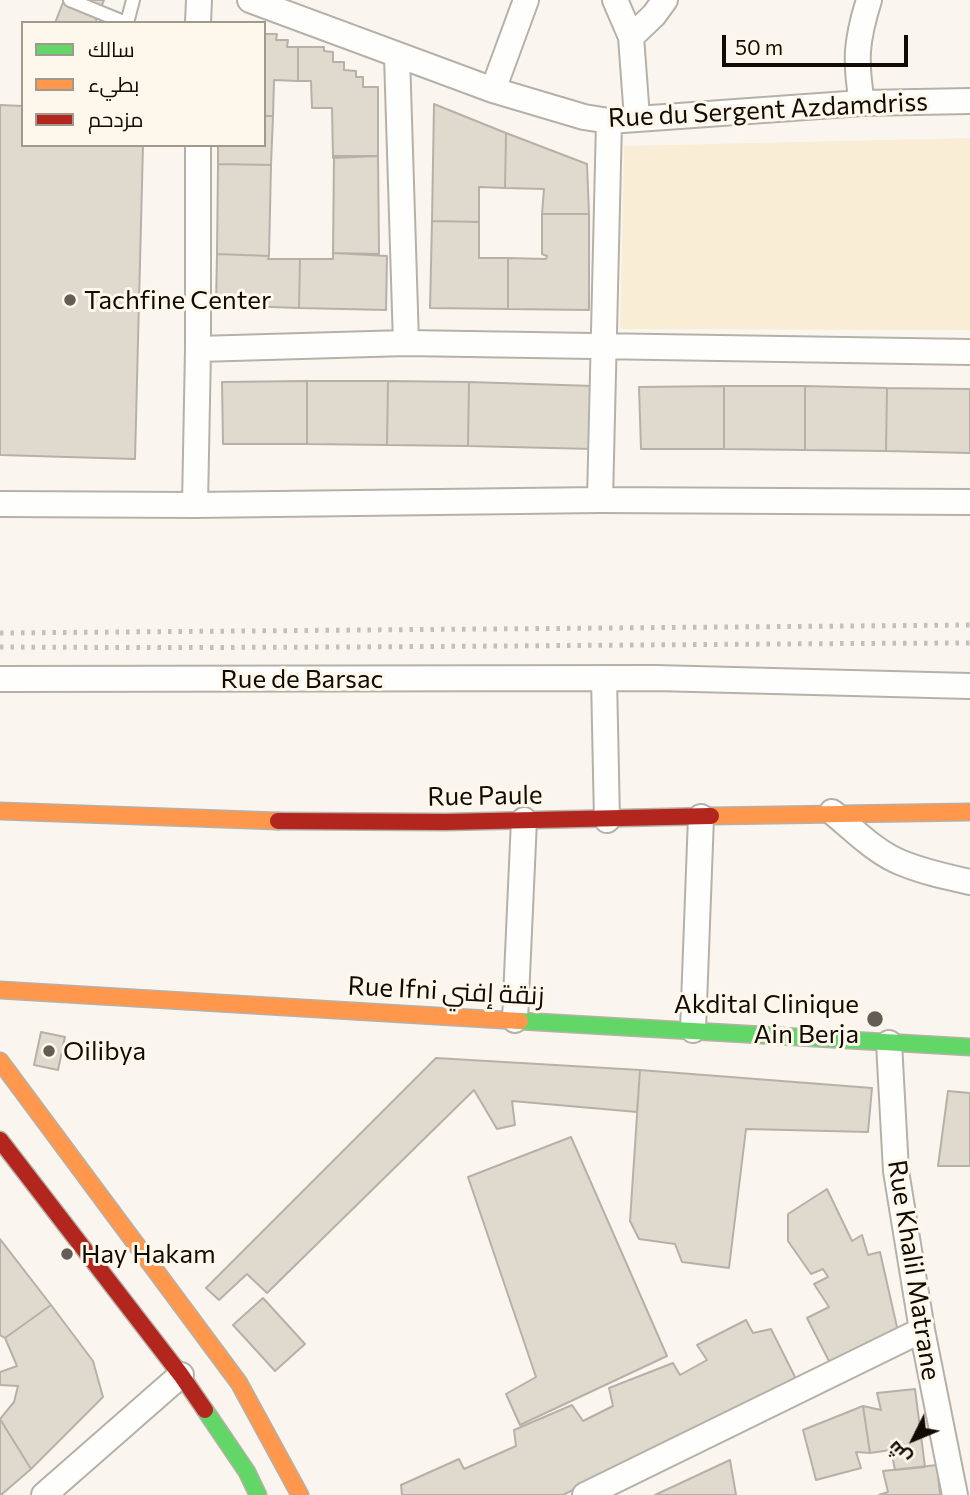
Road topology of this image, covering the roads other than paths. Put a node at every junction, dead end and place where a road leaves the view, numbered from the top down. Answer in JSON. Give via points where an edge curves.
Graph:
{"nodes":[{"id":1,"x":70,"y":0,"type":"edge"},
{"id":2,"x":134,"y":0,"type":"edge"},
{"id":3,"x":199,"y":0,"type":"edge"},
{"id":4,"x":250,"y":0,"type":"edge"},
{"id":5,"x":526,"y":0,"type":"edge"},
{"id":6,"x":615,"y":0,"type":"edge"},
{"id":7,"x":665,"y":0,"type":"edge"},
{"id":8,"x":869,"y":0,"type":"edge"},
{"id":9,"x":121,"y":21,"type":"edge"},
{"id":10,"x":127,"y":21,"type":"edge"},
{"id":11,"x":198,"y":21,"type":"edge"},
{"id":12,"x":631,"y":37,"type":"junction"},
{"id":13,"x":397,"y":56,"type":"junction"},
{"id":14,"x":493,"y":90,"type":"junction"},
{"id":15,"x":970,"y":100,"type":"edge"},
{"id":16,"x":862,"y":103,"type":"junction"},
{"id":17,"x":637,"y":118,"type":"junction"},
{"id":18,"x":609,"y":121,"type":"junction"},
{"id":19,"x":198,"y":147,"type":"edge"},
{"id":20,"x":406,"y":344,"type":"junction"},
{"id":21,"x":604,"y":346,"type":"junction"},
{"id":22,"x":198,"y":349,"type":"junction"},
{"id":23,"x":970,"y":352,"type":"edge"},
{"id":24,"x":600,"y":500,"type":"junction"},
{"id":25,"x":970,"y":502,"type":"edge"},
{"id":26,"x":0,"y":503,"type":"edge"},
{"id":27,"x":195,"y":505,"type":"junction"},
{"id":28,"x":604,"y":678,"type":"junction"},
{"id":29,"x":0,"y":679,"type":"edge"},
{"id":30,"x":970,"y":686,"type":"edge"},
{"id":31,"x":0,"y":811,"type":"edge"},
{"id":32,"x":832,"y":812,"type":"junction"},
{"id":33,"x":970,"y":812,"type":"edge"},
{"id":34,"x":701,"y":817,"type":"junction"},
{"id":35,"x":524,"y":820,"type":"junction"},
{"id":36,"x":607,"y":820,"type":"junction"},
{"id":37,"x":970,"y":882,"type":"edge"},
{"id":38,"x":0,"y":990,"type":"edge"},
{"id":39,"x":515,"y":1020,"type":"junction"},
{"id":40,"x":693,"y":1030,"type":"junction"},
{"id":41,"x":889,"y":1043,"type":"junction"},
{"id":42,"x":970,"y":1047,"type":"edge"},
{"id":43,"x":0,"y":1061,"type":"edge"},
{"id":44,"x":0,"y":1140,"type":"edge"},
{"id":45,"x":922,"y":1330,"type":"junction"},
{"id":46,"x":181,"y":1375,"type":"junction"},
{"id":47,"x":44,"y":1495,"type":"edge"},
{"id":48,"x":258,"y":1495,"type":"edge"},
{"id":49,"x":300,"y":1495,"type":"edge"},
{"id":50,"x":585,"y":1495,"type":"edge"},
{"id":51,"x":955,"y":1495,"type":"edge"}],
"edges":[{"from":1,"to":9,"type":"lane"},
{"from":2,"to":10,"type":"lane"},
{"from":3,"to":11,"type":"street"},
{"from":4,"to":13,"type":"street","name":"Rue du Sergent Azdamdriss"},
{"from":5,"to":14,"type":"street"},
{"from":6,"to":12,"type":"street"},
{"from":7,"to":12,"type":"street"},
{"from":8,"to":16,"type":"street","via":[[856,56]]},
{"from":12,"to":17,"type":"street"},
{"from":13,"to":14,"type":"street","name":"Rue du Sergent Azdamdriss"},
{"from":13,"to":20,"type":"street"},
{"from":14,"to":18,"type":"street","name":"Rue du Sergent Azdamdriss"},
{"from":15,"to":16,"type":"street","name":"Rue du Sergent Azdamdriss"},
{"from":16,"to":17,"type":"street","name":"Rue du Sergent Azdamdriss"},
{"from":17,"to":18,"type":"street","name":"Rue du Sergent Azdamdriss"},
{"from":18,"to":21,"type":"street"},
{"from":19,"to":22,"type":"street"},
{"from":20,"to":21,"type":"street"},
{"from":20,"to":22,"type":"street"},
{"from":21,"to":23,"type":"street"},
{"from":21,"to":24,"type":"street"},
{"from":22,"to":27,"type":"street"},
{"from":24,"to":25,"type":"street"},
{"from":24,"to":27,"type":"street"},
{"from":26,"to":27,"type":"street"},
{"from":28,"to":29,"type":"street","name":"Rue de Barsac"},
{"from":28,"to":30,"type":"street","name":"Rue de Barsac"},
{"from":28,"to":36,"type":"street"},
{"from":31,"to":35,"type":"street","name":"Rue Paule","via":[[177,819]]},
{"from":32,"to":33,"type":"street","name":"Rue Paule"},
{"from":32,"to":34,"type":"street","name":"Rue Paule"},
{"from":32,"to":37,"type":"street","via":[[899,863]]},
{"from":34,"to":36,"type":"street","name":"Rue Paule"},
{"from":34,"to":40,"type":"street"},
{"from":35,"to":36,"type":"street","name":"Rue Paule"},
{"from":35,"to":39,"type":"street"},
{"from":38,"to":39,"type":"street","name":"Rue Ifni زنقة إفني"},
{"from":39,"to":40,"type":"street","name":"Rue Ifni زنقة إفني"},
{"from":40,"to":41,"type":"street","name":"Rue Ifni زنقة إفني"},
{"from":41,"to":42,"type":"street","name":"Rue Ifni زنقة إفني"},
{"from":41,"to":45,"type":"street","name":"Rue Khalil Matrane","via":[[896,1171]]},
{"from":43,"to":49,"type":"street","via":[[239,1383]]},
{"from":44,"to":46,"type":"street"},
{"from":45,"to":50,"type":"street"},
{"from":45,"to":51,"type":"street","name":"Rue Khalil Matrane"},
{"from":46,"to":47,"type":"street"},
{"from":46,"to":48,"type":"street"}]}
